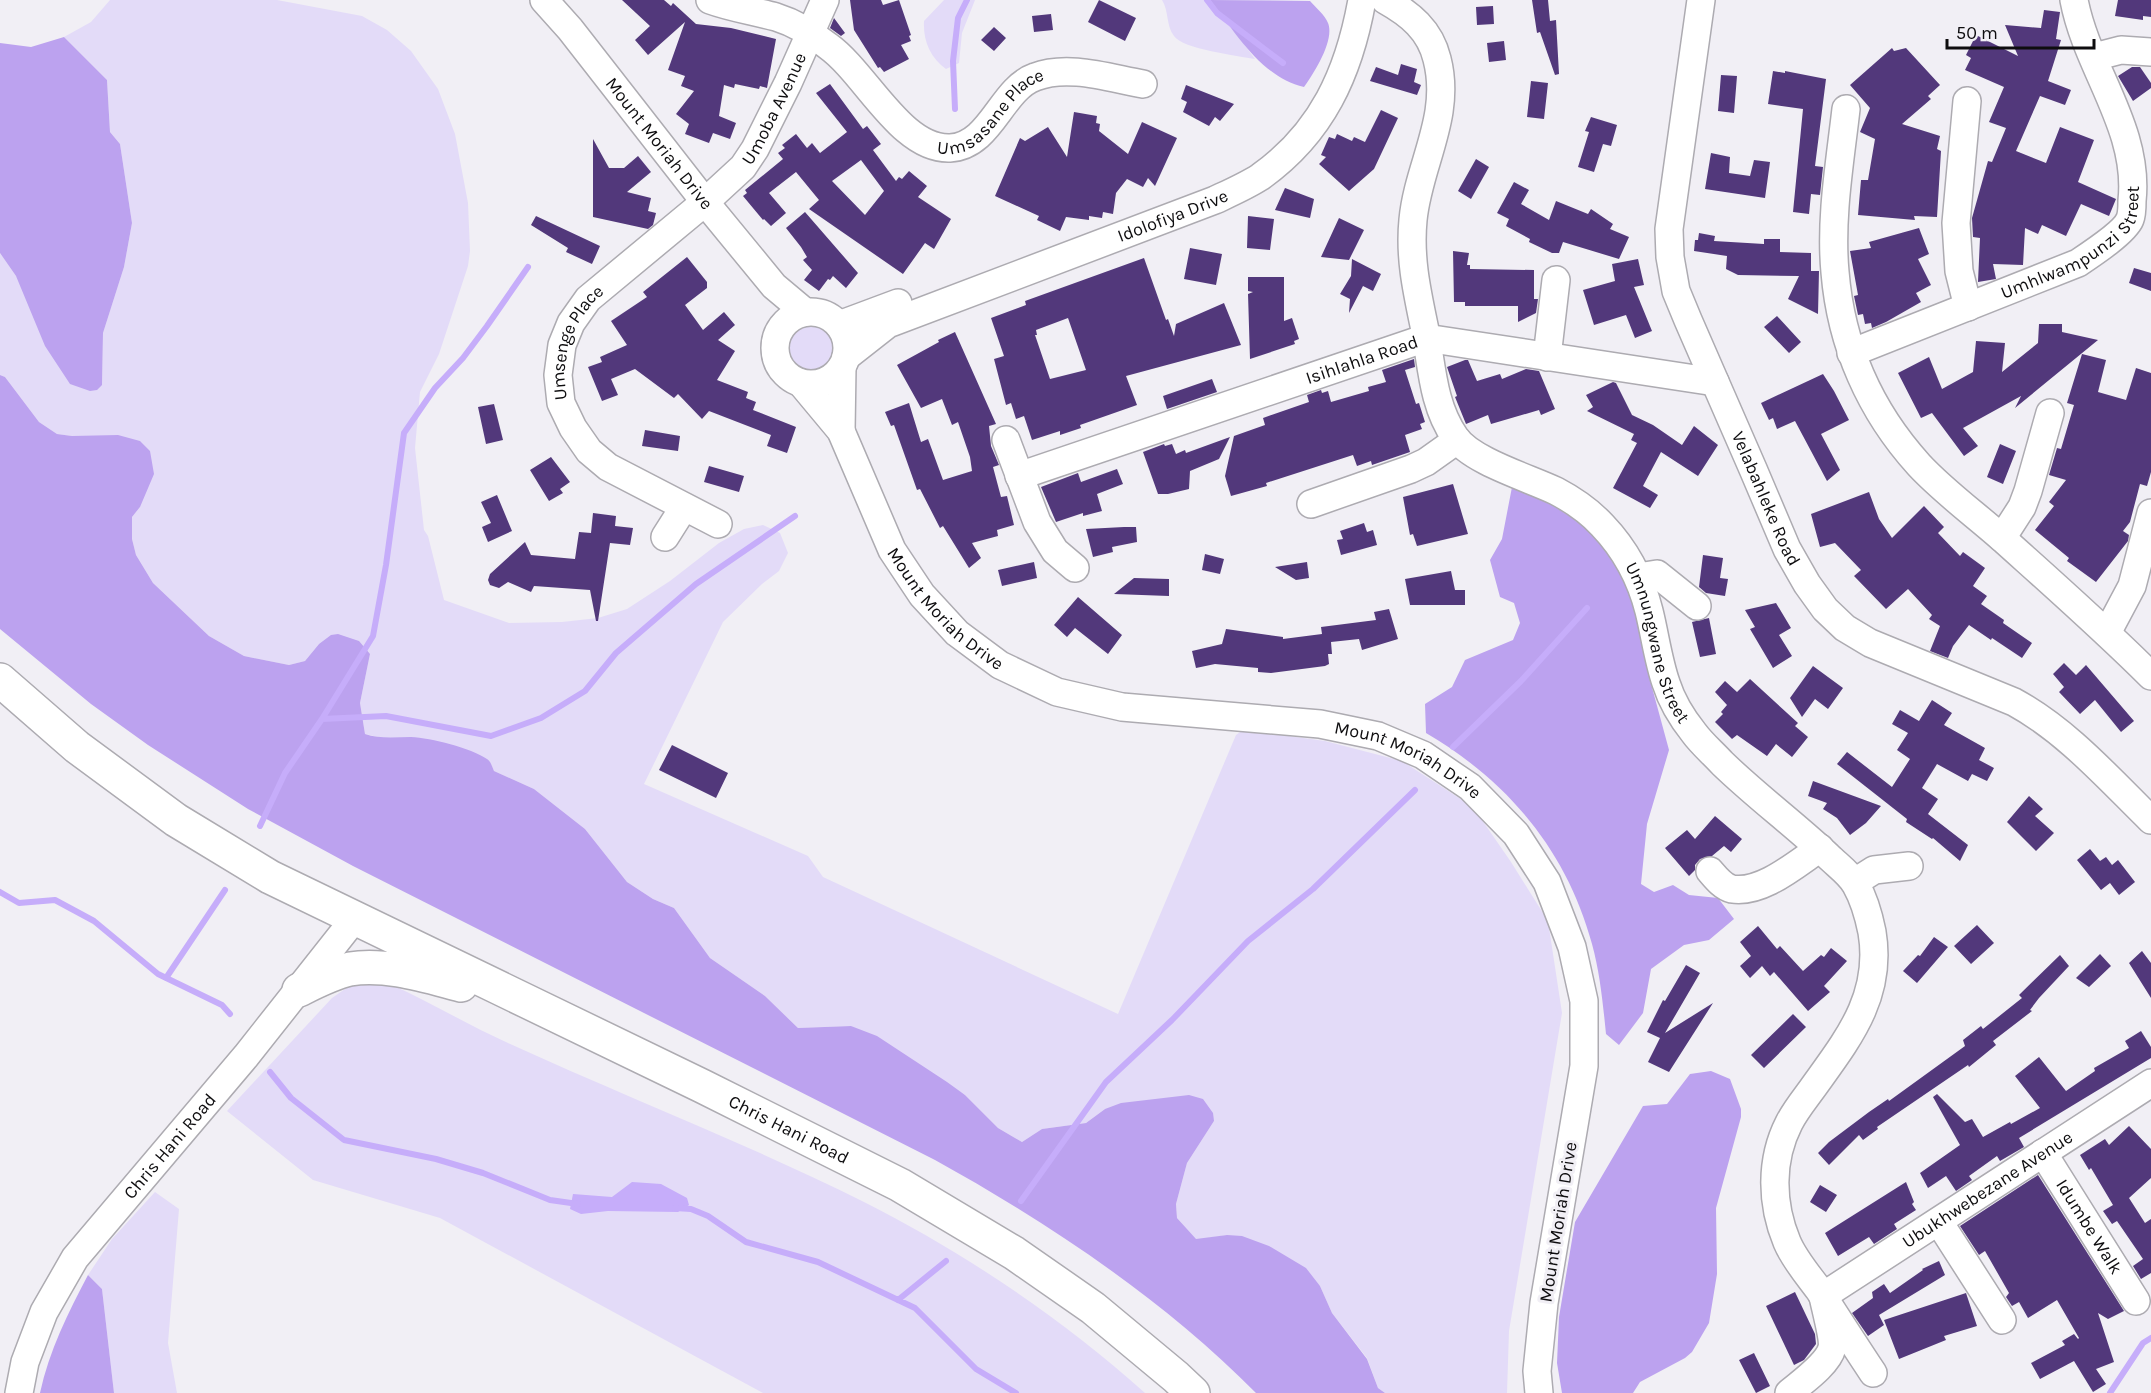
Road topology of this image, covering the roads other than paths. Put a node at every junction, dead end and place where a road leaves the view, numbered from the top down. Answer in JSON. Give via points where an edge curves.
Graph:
{"nodes":[{"id":1,"x":544,"y":0,"type":"edge"},
{"id":2,"x":710,"y":0,"type":"edge"},
{"id":3,"x":825,"y":0,"type":"edge"},
{"id":4,"x":1362,"y":0,"type":"edge"},
{"id":5,"x":1384,"y":0,"type":"edge"},
{"id":6,"x":1701,"y":0,"type":"edge"},
{"id":7,"x":2074,"y":0,"type":"edge"},
{"id":8,"x":811,"y":34,"type":"junction"},
{"id":9,"x":2151,"y":52,"type":"edge"},
{"id":10,"x":2094,"y":57,"type":"junction"},
{"id":11,"x":1143,"y":84,"type":"dead end"},
{"id":12,"x":1967,"y":101,"type":"dead end"},
{"id":13,"x":1846,"y":109,"type":"dead end"},
{"id":14,"x":705,"y":202,"type":"junction"},
{"id":15,"x":2141,"y":225,"type":"edge"},
{"id":16,"x":1556,"y":280,"type":"dead end"},
{"id":17,"x":1968,"y":306,"type":"junction"},
{"id":18,"x":796,"y":317,"type":"junction"},
{"id":19,"x":888,"y":324,"type":"junction"},
{"id":20,"x":839,"y":325,"type":"junction"},
{"id":21,"x":1426,"y":338,"type":"junction"},
{"id":22,"x":1851,"y":352,"type":"junction"},
{"id":23,"x":1547,"y":357,"type":"junction"},
{"id":24,"x":844,"y":362,"type":"junction"},
{"id":25,"x":801,"y":382,"type":"junction"},
{"id":26,"x":1715,"y":382,"type":"junction"},
{"id":27,"x":2050,"y":413,"type":"dead end"},
{"id":28,"x":841,"y":431,"type":"junction"},
{"id":29,"x":1006,"y":440,"type":"dead end"},
{"id":30,"x":1457,"y":440,"type":"junction"},
{"id":31,"x":1019,"y":476,"type":"junction"},
{"id":32,"x":1311,"y":504,"type":"dead end"},
{"id":33,"x":684,"y":507,"type":"junction"},
{"id":34,"x":2151,"y":513,"type":"edge"},
{"id":35,"x":718,"y":524,"type":"dead end"},
{"id":36,"x":665,"y":537,"type":"dead end"},
{"id":37,"x":2002,"y":538,"type":"junction"},
{"id":38,"x":1075,"y":568,"type":"dead end"},
{"id":39,"x":1638,"y":577,"type":"junction"},
{"id":40,"x":1697,"y":606,"type":"dead end"},
{"id":41,"x":2107,"y":633,"type":"junction"},
{"id":42,"x":2151,"y":676,"type":"edge"},
{"id":43,"x":0,"y":680,"type":"edge"},
{"id":44,"x":2151,"y":820,"type":"edge"},
{"id":45,"x":1820,"y":848,"type":"junction"},
{"id":46,"x":1910,"y":866,"type":"dead end"},
{"id":47,"x":1710,"y":871,"type":"dead end"},
{"id":48,"x":1855,"y":882,"type":"junction"},
{"id":49,"x":355,"y":918,"type":"junction"},
{"id":50,"x":299,"y":990,"type":"junction"},
{"id":51,"x":523,"y":1001,"type":"junction"},
{"id":52,"x":2150,"y":1085,"type":"edge"},
{"id":53,"x":2043,"y":1153,"type":"junction"},
{"id":54,"x":1939,"y":1222,"type":"junction"},
{"id":55,"x":1823,"y":1296,"type":"junction"},
{"id":56,"x":2136,"y":1301,"type":"dead end"},
{"id":57,"x":2002,"y":1320,"type":"dead end"},
{"id":58,"x":1873,"y":1373,"type":"dead end"},
{"id":59,"x":19,"y":1393,"type":"edge"},
{"id":60,"x":1193,"y":1393,"type":"edge"},
{"id":61,"x":1539,"y":1393,"type":"edge"},
{"id":62,"x":1789,"y":1393,"type":"edge"}],
"edges":[{"from":1,"to":14,"type":"street","name":"Mount Moriah Drive"},
{"from":2,"to":8,"type":"street","name":"Umsasane Place","via":[[776,17]]},
{"from":3,"to":8,"type":"street","name":"Umoba Avenue"},
{"from":4,"to":19,"type":"street","name":"Idolofiya Drive","via":[[1356,37],[1341,79],[1326,105],[1294,149],[1258,178],[1215,200]]},
{"from":5,"to":21,"type":"street","name":"Umnungwane Street","via":[[1415,20],[1427,36],[1442,79],[1436,132],[1413,218],[1411,252]]},
{"from":6,"to":26,"type":"street","name":"Velabahleke Road","via":[[1669,229],[1670,257],[1677,291]]},
{"from":7,"to":10,"type":"street","name":"Umhlwampunzi Street","via":[[2078,21]]},
{"from":8,"to":11,"type":"street","name":"Umsasane Place","via":[[845,59],[906,131],[936,147],[952,148],[978,137],[1020,85],[1033,77],[1072,72]]},
{"from":8,"to":14,"type":"street","name":"Umoba Avenue","via":[[755,149],[743,167]]},
{"from":9,"to":10,"type":"street","via":[[2121,50]]},
{"from":10,"to":15,"type":"street","name":"Umhlwampunzi Street","via":[[2124,132]]},
{"from":12,"to":17,"type":"street","via":[[1956,233],[1959,272]]},
{"from":13,"to":22,"type":"street","via":[[1834,262]]},
{"from":14,"to":18,"type":"street","name":"Mount Moriah Drive"},
{"from":14,"to":33,"type":"street","name":"Umsenge Place","via":[[588,299],[562,345],[558,375],[561,403],[589,451],[608,467]]},
{"from":15,"to":17,"type":"street","name":"Umhlwampunzi Street","via":[[2078,263]]},
{"from":16,"to":23,"type":"street"},
{"from":17,"to":22,"type":"street","name":"Umhlwampunzi Street"},
{"from":18,"to":20,"type":"street","via":[[819,313]]},
{"from":18,"to":25,"type":"street","name":"Mount Moriah Drive","via":[[779,331],[775,344],[781,368]]},
{"from":19,"to":20,"type":"street","via":[[898,303]]},
{"from":19,"to":24,"type":"street","name":"Idolofiya Drive"},
{"from":20,"to":24,"type":"street","name":"Mount Moriah Drive","via":[[846,338]]},
{"from":21,"to":23,"type":"street","name":"Isihlahla Road"},
{"from":21,"to":30,"type":"street","name":"Umnungwane Street","via":[[1437,397]]},
{"from":21,"to":31,"type":"street","name":"Isihlahla Road"},
{"from":22,"to":37,"type":"street","via":[[1866,391],[1890,430],[1920,466]]},
{"from":23,"to":26,"type":"street","name":"Isihlahla Road"},
{"from":24,"to":25,"type":"street","via":[[825,381]]},
{"from":24,"to":28,"type":"street","name":"Mount Moriah Drive"},
{"from":25,"to":28,"type":"street","name":"Mount Moriah Drive"},
{"from":26,"to":44,"type":"street","name":"Velabahleke Road","via":[[1786,549],[1825,609],[1845,628],[1870,643],[2034,713],[2056,729]]},
{"from":27,"to":37,"type":"street","via":[[2022,507]]},
{"from":28,"to":61,"type":"street","name":"Mount Moriah Drive","via":[[892,550],[922,595],[957,633],[1000,665],[1058,692],[1122,707],[1320,724],[1378,736],[1423,755],[1470,787],[1516,834],[1547,882],[1572,947],[1584,1001],[1584,1066],[1544,1303],[1537,1371]]},
{"from":29,"to":31,"type":"street"},
{"from":30,"to":32,"type":"street","via":[[1411,469]]},
{"from":30,"to":39,"type":"street","name":"Umnungwane Street","via":[[1490,462],[1581,506],[1603,525]]},
{"from":31,"to":38,"type":"street","via":[[1045,538]]},
{"from":33,"to":35,"type":"street","name":"Umsenge Place"},
{"from":33,"to":36,"type":"street"},
{"from":34,"to":41,"type":"street","via":[[2132,586]]},
{"from":37,"to":41,"type":"street"},
{"from":39,"to":40,"type":"street","via":[[1657,574]]},
{"from":39,"to":45,"type":"street","name":"Umnungwane Street","via":[[1665,683],[1677,709],[1696,737],[1734,774]]},
{"from":41,"to":42,"type":"street"},
{"from":43,"to":49,"type":"main road","name":"Chris Hani Road","via":[[77,747],[176,820],[270,877]]},
{"from":45,"to":47,"type":"street","via":[[1777,877],[1751,888],[1730,889]]},
{"from":45,"to":48,"type":"street","name":"Umnungwane Street"},
{"from":46,"to":48,"type":"street","via":[[1874,870]]},
{"from":48,"to":55,"type":"street","name":"Umnungwane Street","via":[[1872,934],[1874,963],[1869,992],[1860,1019],[1790,1120],[1779,1148],[1774,1177],[1778,1214],[1788,1245]]},
{"from":49,"to":50,"type":"street","name":"Chris Hani Road"},
{"from":49,"to":51,"type":"main road","name":"Chris Hani Road"},
{"from":50,"to":51,"type":"main road","via":[[339,972],[371,968],[422,975]]},
{"from":50,"to":59,"type":"street","name":"Chris Hani Road","via":[[75,1258],[44,1312],[25,1362]]},
{"from":51,"to":60,"type":"main road","name":"Chris Hani Road","via":[[909,1190],[1014,1252],[1075,1296]]},
{"from":52,"to":53,"type":"street","name":"Ubukhwebezane Avenue"},
{"from":53,"to":54,"type":"street","name":"Ubukhwebezane Avenue"},
{"from":53,"to":56,"type":"street","name":"Idumbe Walk"},
{"from":54,"to":55,"type":"street","name":"Ubukhwebezane Avenue"},
{"from":54,"to":57,"type":"street"},
{"from":55,"to":58,"type":"street","name":"Umnungwane Street"},
{"from":55,"to":62,"type":"street","name":"Umnungwane Street","via":[[1832,1347],[1816,1370]]}]}
